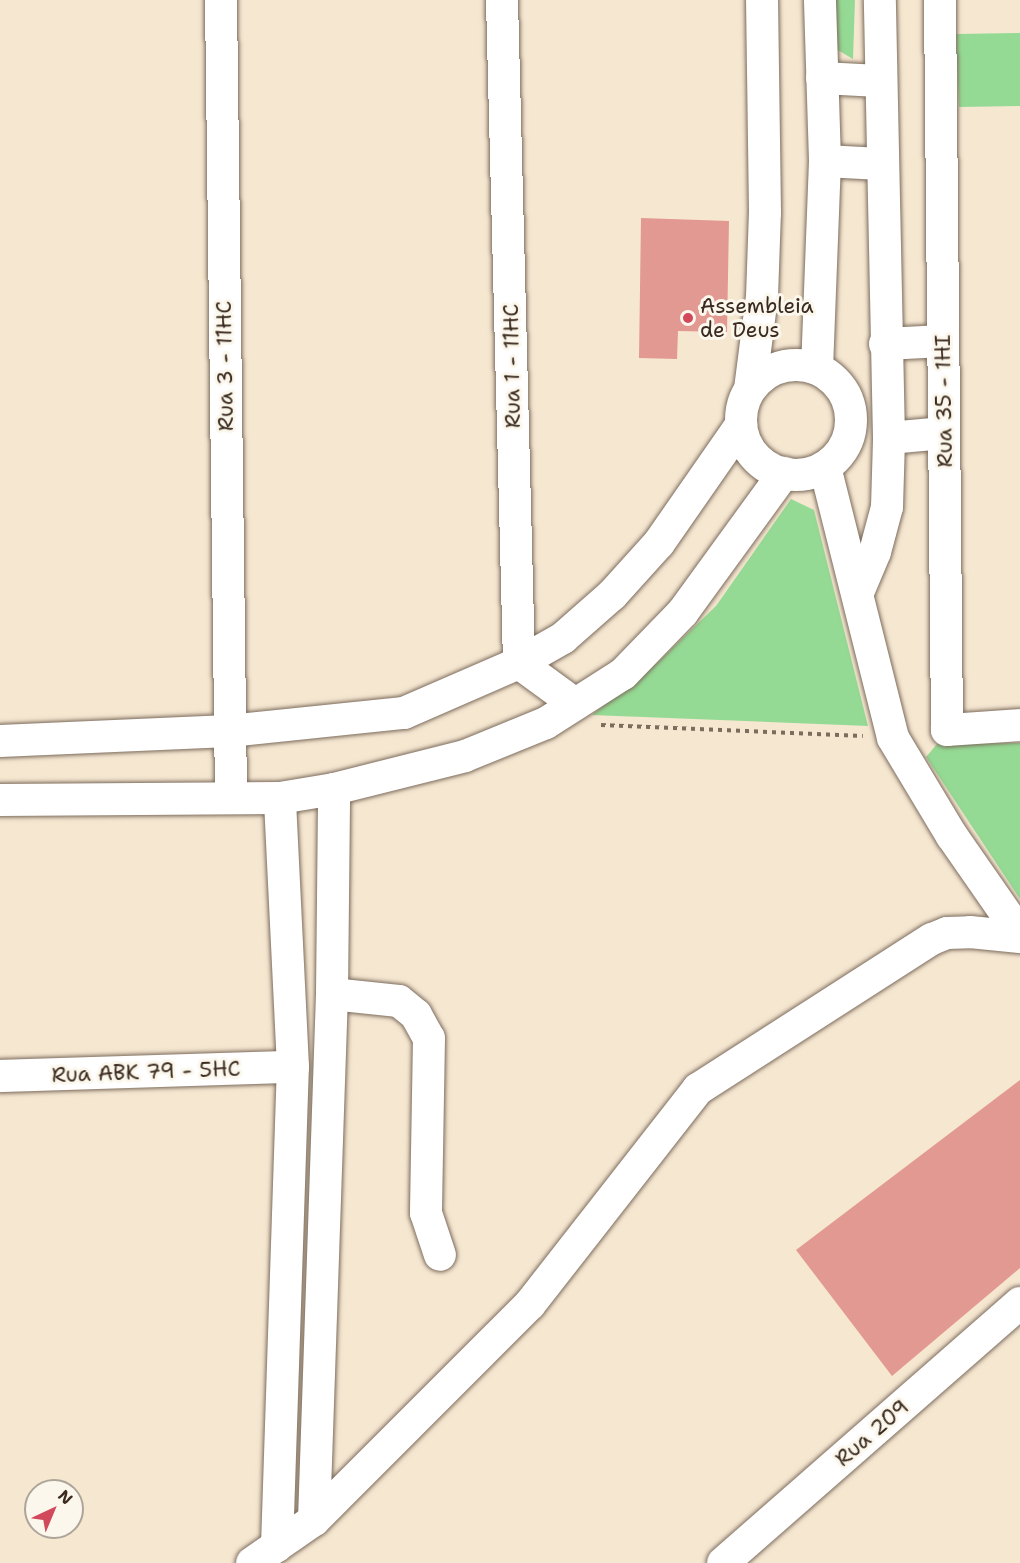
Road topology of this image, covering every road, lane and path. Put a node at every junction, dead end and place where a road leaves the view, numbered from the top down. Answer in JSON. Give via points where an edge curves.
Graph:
{"nodes":[{"id":1,"x":221,"y":0,"type":"edge"},
{"id":2,"x":502,"y":0,"type":"edge"},
{"id":3,"x":762,"y":0,"type":"edge"},
{"id":4,"x":820,"y":0,"type":"edge"},
{"id":5,"x":880,"y":0,"type":"edge"},
{"id":6,"x":940,"y":0,"type":"edge"},
{"id":7,"x":822,"y":78,"type":"junction"},
{"id":8,"x":879,"y":81,"type":"junction"},
{"id":9,"x":825,"y":161,"type":"junction"},
{"id":10,"x":881,"y":164,"type":"junction"},
{"id":11,"x":943,"y":341,"type":"junction"},
{"id":12,"x":885,"y":344,"type":"junction"},
{"id":13,"x":817,"y":369,"type":"junction"},
{"id":14,"x":750,"y":389,"type":"junction"},
{"id":15,"x":741,"y":425,"type":"junction"},
{"id":16,"x":944,"y":433,"type":"junction"},
{"id":17,"x":889,"y":438,"type":"junction"},
{"id":18,"x":825,"y":466,"type":"junction"},
{"id":19,"x":784,"y":473,"type":"junction"},
{"id":20,"x":859,"y":590,"type":"junction"},
{"id":21,"x":519,"y":663,"type":"junction"},
{"id":22,"x":585,"y":714,"type":"junction"},
{"id":23,"x":1020,"y":725,"type":"edge"},
{"id":24,"x":229,"y":731,"type":"junction"},
{"id":25,"x":893,"y":738,"type":"junction"},
{"id":26,"x":0,"y":741,"type":"edge"},
{"id":27,"x":334,"y":789,"type":"junction"},
{"id":28,"x":231,"y":798,"type":"junction"},
{"id":29,"x":280,"y":798,"type":"junction"},
{"id":30,"x":0,"y":800,"type":"edge"},
{"id":31,"x":1020,"y":935,"type":"edge"},
{"id":32,"x":332,"y":994,"type":"junction"},
{"id":33,"x":293,"y":1067,"type":"junction"},
{"id":34,"x":0,"y":1076,"type":"edge"},
{"id":35,"x":440,"y":1255,"type":"dead end"},
{"id":36,"x":1020,"y":1303,"type":"edge"},
{"id":37,"x":314,"y":1520,"type":"junction"},
{"id":38,"x":264,"y":1554,"type":"edge"},
{"id":39,"x":723,"y":1563,"type":"edge"}],
"edges":[{"from":1,"to":24,"type":"street","name":"Rua 3 - 11HC"},
{"from":2,"to":21,"type":"street","name":"Rua 1 - 11HC"},
{"from":3,"to":14,"type":"street","via":[[765,213],[762,297]]},
{"from":4,"to":7,"type":"street"},
{"from":5,"to":8,"type":"street"},
{"from":6,"to":11,"type":"street","name":"Rua 35 - 1HI"},
{"from":7,"to":8,"type":"street"},
{"from":7,"to":9,"type":"street"},
{"from":8,"to":10,"type":"street"},
{"from":9,"to":10,"type":"street"},
{"from":9,"to":13,"type":"street"},
{"from":10,"to":12,"type":"street"},
{"from":11,"to":12,"type":"street"},
{"from":11,"to":16,"type":"street","name":"Rua 35 - 1HI"},
{"from":12,"to":17,"type":"street"},
{"from":13,"to":14,"type":"street","via":[[802,365],[780,367]]},
{"from":13,"to":18,"type":"street","via":[[841,388],[851,416],[845,445]]},
{"from":14,"to":15,"type":"street"},
{"from":15,"to":19,"type":"street","via":[[755,456]]},
{"from":15,"to":21,"type":"street","via":[[659,543],[612,595],[563,638]]},
{"from":16,"to":17,"type":"street"},
{"from":16,"to":23,"type":"street","name":"Rua 35 - 1HI","via":[[947,730]]},
{"from":17,"to":20,"type":"street","via":[[887,507],[875,552]]},
{"from":18,"to":19,"type":"street","via":[[805,474]]},
{"from":18,"to":20,"type":"street"},
{"from":19,"to":22,"type":"street","via":[[683,612]]},
{"from":20,"to":25,"type":"street"},
{"from":21,"to":22,"type":"street"},
{"from":21,"to":24,"type":"street","via":[[404,713]]},
{"from":22,"to":25,"type":"path"},
{"from":22,"to":27,"type":"street","via":[[546,723],[465,756]]},
{"from":24,"to":26,"type":"street"},
{"from":24,"to":28,"type":"street","name":"Rua 3 - 11HC"},
{"from":25,"to":31,"type":"street","via":[[952,836]]},
{"from":27,"to":29,"type":"street"},
{"from":27,"to":32,"type":"street"},
{"from":28,"to":29,"type":"street"},
{"from":28,"to":30,"type":"street"},
{"from":29,"to":33,"type":"street"},
{"from":31,"to":37,"type":"street","via":[[947,933],[932,939],[698,1089],[530,1304]]},
{"from":32,"to":35,"type":"street","via":[[399,1001],[416,1015],[429,1038],[426,1213]]},
{"from":32,"to":37,"type":"street"},
{"from":33,"to":34,"type":"street","name":"Rua ABK 79 - 5HC"},
{"from":33,"to":38,"type":"street"},
{"from":36,"to":39,"type":"street","name":"Rua 209"},
{"from":37,"to":38,"type":"street"}]}
